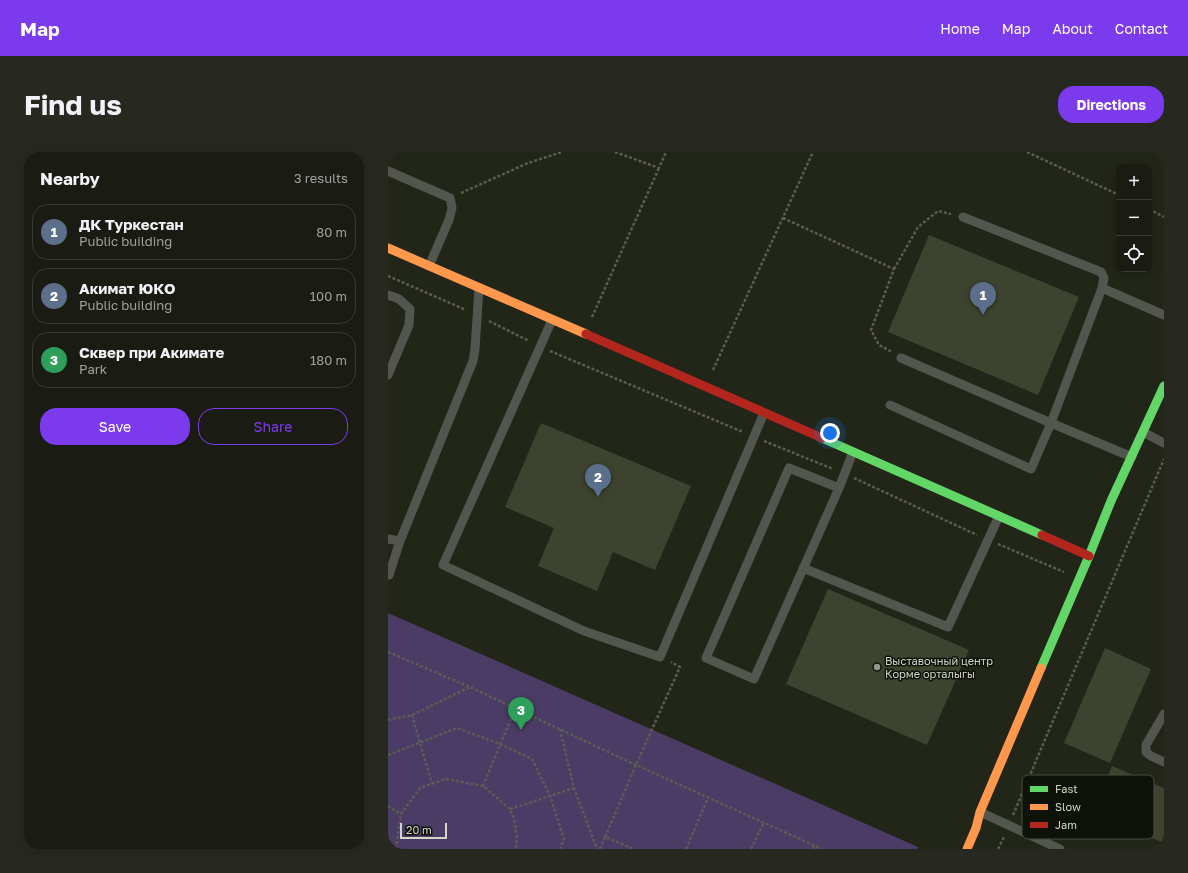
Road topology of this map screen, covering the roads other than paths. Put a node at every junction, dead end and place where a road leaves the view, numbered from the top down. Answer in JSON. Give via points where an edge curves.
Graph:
{"nodes":[{"id":1,"x":388,"y":172,"type":"edge"},
{"id":2,"x":963,"y":217,"type":"road end"},
{"id":3,"x":388,"y":248,"type":"edge"},
{"id":4,"x":429,"y":266,"type":"junction"},
{"id":5,"x":479,"y":288,"type":"junction"},
{"id":6,"x":1102,"y":288,"type":"junction"},
{"id":7,"x":388,"y":295,"type":"edge"},
{"id":8,"x":1164,"y":315,"type":"edge"},
{"id":9,"x":552,"y":320,"type":"junction"},
{"id":10,"x":901,"y":358,"type":"road end"},
{"id":11,"x":388,"y":374,"type":"edge"},
{"id":12,"x":1164,"y":386,"type":"edge"},
{"id":13,"x":890,"y":405,"type":"dead end"},
{"id":14,"x":764,"y":413,"type":"junction"},
{"id":15,"x":1051,"y":423,"type":"junction"},
{"id":16,"x":1143,"y":432,"type":"junction"},
{"id":17,"x":1164,"y":443,"type":"edge"},
{"id":18,"x":853,"y":452,"type":"junction"},
{"id":19,"x":1132,"y":457,"type":"junction"},
{"id":20,"x":840,"y":488,"type":"junction"},
{"id":21,"x":998,"y":516,"type":"junction"},
{"id":22,"x":388,"y":539,"type":"edge"},
{"id":23,"x":400,"y":541,"type":"junction"},
{"id":24,"x":1089,"y":556,"type":"junction"},
{"id":25,"x":803,"y":568,"type":"junction"},
{"id":26,"x":389,"y":574,"type":"edge"},
{"id":27,"x":1164,"y":714,"type":"edge"},
{"id":28,"x":1164,"y":762,"type":"edge"},
{"id":29,"x":980,"y":812,"type":"junction"},
{"id":30,"x":1022,"y":832,"type":"edge"},
{"id":31,"x":1037,"y":839,"type":"edge"},
{"id":32,"x":967,"y":849,"type":"edge"},
{"id":33,"x":1060,"y":849,"type":"edge"}],
"edges":[{"from":1,"to":4,"type":"lane","via":[[450,198],[452,208],[449,220]]},
{"from":2,"to":6,"type":"lane","via":[[1101,272],[1104,278]]},
{"from":3,"to":4,"type":"street"},
{"from":4,"to":5,"type":"street"},
{"from":5,"to":9,"type":"street"},
{"from":5,"to":23,"type":"lane","via":[[474,361]]},
{"from":6,"to":8,"type":"lane"},
{"from":6,"to":15,"type":"lane"},
{"from":7,"to":11,"type":"lane","via":[[410,309],[409,325]]},
{"from":9,"to":14,"type":"street"},
{"from":9,"to":14,"type":"lane","via":[[443,564],[584,631],[660,657]]},
{"from":10,"to":15,"type":"lane"},
{"from":12,"to":16,"type":"street"},
{"from":13,"to":15,"type":"lane","via":[[1031,469]]},
{"from":14,"to":18,"type":"street"},
{"from":15,"to":19,"type":"lane"},
{"from":16,"to":17,"type":"lane"},
{"from":16,"to":19,"type":"street"},
{"from":18,"to":20,"type":"lane"},
{"from":18,"to":21,"type":"street"},
{"from":19,"to":24,"type":"street"},
{"from":20,"to":25,"type":"lane"},
{"from":20,"to":25,"type":"lane","via":[[789,468],[706,658],[754,679]]},
{"from":21,"to":24,"type":"street"},
{"from":21,"to":25,"type":"lane","via":[[948,627]]},
{"from":22,"to":23,"type":"lane"},
{"from":23,"to":26,"type":"lane"},
{"from":24,"to":29,"type":"street"},
{"from":27,"to":28,"type":"lane","via":[[1146,745],[1146,752]]},
{"from":29,"to":30,"type":"lane"},
{"from":29,"to":32,"type":"street"},
{"from":31,"to":33,"type":"lane"}]}
